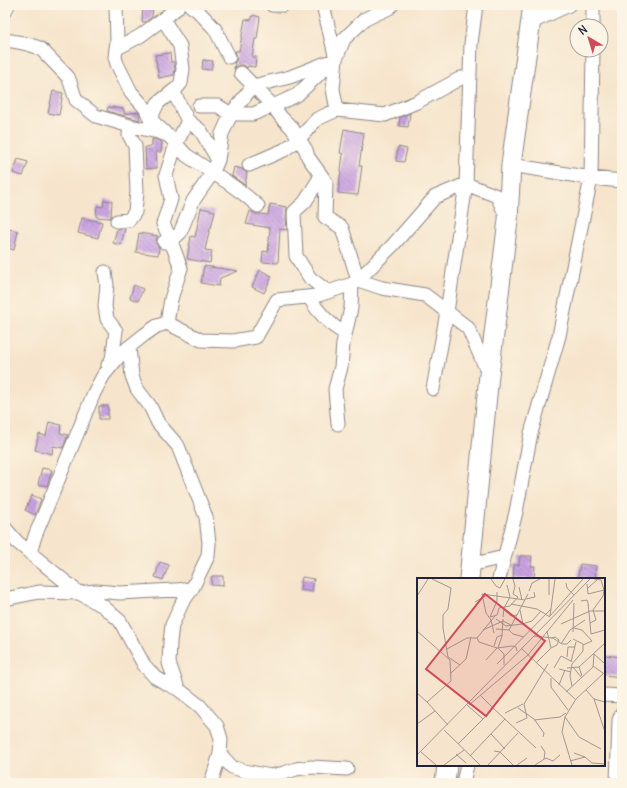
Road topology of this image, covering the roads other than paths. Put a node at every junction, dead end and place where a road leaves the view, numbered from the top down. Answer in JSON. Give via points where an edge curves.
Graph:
{"nodes":[{"id":1,"x":8,"y":5,"type":"edge"},
{"id":2,"x":116,"y":5,"type":"edge"},
{"id":3,"x":178,"y":5,"type":"edge"},
{"id":4,"x":272,"y":5,"type":"edge"},
{"id":5,"x":283,"y":5,"type":"edge"},
{"id":6,"x":323,"y":5,"type":"edge"},
{"id":7,"x":392,"y":5,"type":"edge"},
{"id":8,"x":476,"y":5,"type":"edge"},
{"id":9,"x":533,"y":5,"type":"edge"},
{"id":10,"x":569,"y":5,"type":"edge"},
{"id":11,"x":593,"y":5,"type":"edge"},
{"id":12,"x":194,"y":7,"type":"edge"},
{"id":13,"x":5,"y":11,"type":"edge"},
{"id":14,"x":163,"y":18,"type":"junction"},
{"id":15,"x":593,"y":18,"type":"edge"},
{"id":16,"x":530,"y":24,"type":"junction"},
{"id":17,"x":5,"y":40,"type":"edge"},
{"id":18,"x":116,"y":49,"type":"junction"},
{"id":19,"x":229,"y":57,"type":"dead end"},
{"id":20,"x":593,"y":58,"type":"edge"},
{"id":21,"x":336,"y":59,"type":"junction"},
{"id":22,"x":241,"y":73,"type":"dead end"},
{"id":23,"x":470,"y":77,"type":"junction"},
{"id":24,"x":253,"y":86,"type":"junction"},
{"id":25,"x":173,"y":91,"type":"junction"},
{"id":26,"x":199,"y":106,"type":"dead end"},
{"id":27,"x":273,"y":106,"type":"junction"},
{"id":28,"x":337,"y":110,"type":"junction"},
{"id":29,"x":231,"y":114,"type":"junction"},
{"id":30,"x":150,"y":119,"type":"junction"},
{"id":31,"x":188,"y":121,"type":"junction"},
{"id":32,"x":130,"y":126,"type":"junction"},
{"id":33,"x":299,"y":139,"type":"junction"},
{"id":34,"x":172,"y":140,"type":"junction"},
{"id":35,"x":218,"y":160,"type":"junction"},
{"id":36,"x":249,"y":165,"type":"dead end"},
{"id":37,"x":511,"y":165,"type":"junction"},
{"id":38,"x":213,"y":172,"type":"junction"},
{"id":39,"x":322,"y":176,"type":"junction"},
{"id":40,"x":591,"y":178,"type":"junction"},
{"id":41,"x":622,"y":181,"type":"edge"},
{"id":42,"x":466,"y":184,"type":"junction"},
{"id":43,"x":496,"y":196,"type":"junction"},
{"id":44,"x":258,"y":206,"type":"dead end"},
{"id":45,"x":508,"y":220,"type":"junction"},
{"id":46,"x":117,"y":221,"type":"dead end"},
{"id":47,"x":168,"y":241,"type":"junction"},
{"id":48,"x":105,"y":272,"type":"dead end"},
{"id":49,"x":355,"y":282,"type":"junction"},
{"id":50,"x":328,"y":292,"type":"junction"},
{"id":51,"x":309,"y":297,"type":"junction"},
{"id":52,"x":447,"y":312,"type":"junction"},
{"id":53,"x":167,"y":323,"type":"junction"},
{"id":54,"x":345,"y":334,"type":"junction"},
{"id":55,"x":129,"y":347,"type":"junction"},
{"id":56,"x":490,"y":375,"type":"junction"},
{"id":57,"x":103,"y":376,"type":"junction"},
{"id":58,"x":433,"y":389,"type":"dead end"},
{"id":59,"x":338,"y":424,"type":"dead end"},
{"id":60,"x":5,"y":528,"type":"edge"},
{"id":61,"x":30,"y":553,"type":"junction"},
{"id":62,"x":504,"y":558,"type":"junction"},
{"id":63,"x":469,"y":572,"type":"edge"},
{"id":64,"x":499,"y":578,"type":"edge"},
{"id":65,"x":192,"y":589,"type":"junction"},
{"id":66,"x":79,"y":593,"type":"junction"},
{"id":67,"x":5,"y":599,"type":"edge"},
{"id":68,"x":178,"y":689,"type":"junction"},
{"id":69,"x":605,"y":695,"type":"edge"},
{"id":70,"x":622,"y":696,"type":"edge"},
{"id":71,"x":622,"y":713,"type":"edge"},
{"id":72,"x":220,"y":754,"type":"junction"},
{"id":73,"x":447,"y":766,"type":"edge"},
{"id":74,"x":467,"y":766,"type":"edge"},
{"id":75,"x":347,"y":769,"type":"dead end"},
{"id":76,"x":211,"y":783,"type":"edge"},
{"id":77,"x":445,"y":783,"type":"edge"},
{"id":78,"x":464,"y":783,"type":"edge"},
{"id":79,"x":617,"y":783,"type":"edge"}],
"edges":[{"from":1,"to":13,"type":"street"},
{"from":2,"to":18,"type":"street"},
{"from":3,"to":14,"type":"street"},
{"from":4,"to":5,"type":"street"},
{"from":6,"to":21,"type":"street"},
{"from":7,"to":21,"type":"street","via":[[365,20],[344,39]]},
{"from":8,"to":23,"type":"street"},
{"from":9,"to":16,"type":"highway"},
{"from":10,"to":16,"type":"street"},
{"from":11,"to":15,"type":"street"},
{"from":12,"to":19,"type":"street","via":[[215,29]]},
{"from":14,"to":18,"type":"street","via":[[140,36]]},
{"from":14,"to":25,"type":"street","via":[[180,46],[183,69],[181,82]]},
{"from":16,"to":37,"type":"highway"},
{"from":17,"to":32,"type":"street","via":[[41,49],[68,77],[76,100],[96,116]]},
{"from":18,"to":30,"type":"street","via":[[117,64],[131,92],[146,109]]},
{"from":20,"to":40,"type":"street"},
{"from":21,"to":24,"type":"street","via":[[290,77]]},
{"from":21,"to":27,"type":"street","via":[[297,95]]},
{"from":21,"to":28,"type":"street","via":[[333,89]]},
{"from":22,"to":24,"type":"street"},
{"from":23,"to":28,"type":"street","via":[[461,78],[385,116]]},
{"from":23,"to":42,"type":"street"},
{"from":24,"to":27,"type":"street"},
{"from":24,"to":29,"type":"street"},
{"from":25,"to":30,"type":"street","via":[[158,103]]},
{"from":25,"to":31,"type":"street"},
{"from":26,"to":29,"type":"street","via":[[218,106]]},
{"from":27,"to":29,"type":"street","via":[[253,114]]},
{"from":27,"to":33,"type":"street"},
{"from":28,"to":33,"type":"street","via":[[317,119]]},
{"from":29,"to":35,"type":"street","via":[[222,134]]},
{"from":30,"to":34,"type":"street"},
{"from":31,"to":34,"type":"street"},
{"from":31,"to":35,"type":"street","via":[[201,131]]},
{"from":32,"to":34,"type":"street","via":[[158,132]]},
{"from":32,"to":46,"type":"street","via":[[129,135],[135,146],[135,212],[129,220]]},
{"from":33,"to":36,"type":"street","via":[[284,150]]},
{"from":33,"to":39,"type":"street"},
{"from":34,"to":38,"type":"street","via":[[186,155]]},
{"from":34,"to":47,"type":"street","via":[[166,175],[172,199],[163,224]]},
{"from":35,"to":38,"type":"street"},
{"from":37,"to":40,"type":"street"},
{"from":37,"to":43,"type":"street","via":[[505,188]]},
{"from":37,"to":45,"type":"highway"},
{"from":38,"to":44,"type":"street"},
{"from":38,"to":47,"type":"street","via":[[193,201],[180,233]]},
{"from":39,"to":49,"type":"street","via":[[326,182],[325,218],[342,228]]},
{"from":39,"to":50,"type":"street","via":[[305,202],[294,212],[296,256],[310,278]]},
{"from":40,"to":41,"type":"street"},
{"from":40,"to":62,"type":"street","via":[[559,336],[531,433],[516,512]]},
{"from":42,"to":43,"type":"street"},
{"from":42,"to":49,"type":"street","via":[[435,197],[393,245]]},
{"from":42,"to":52,"type":"street"},
{"from":43,"to":45,"type":"street"},
{"from":45,"to":56,"type":"highway"},
{"from":47,"to":53,"type":"street","via":[[181,268],[171,298]]},
{"from":48,"to":57,"type":"street","via":[[107,320],[116,331],[112,359]]},
{"from":49,"to":50,"type":"street"},
{"from":49,"to":52,"type":"street","via":[[425,295]]},
{"from":49,"to":54,"type":"street"},
{"from":50,"to":51,"type":"street"},
{"from":51,"to":53,"type":"street","via":[[277,300],[256,337],[233,341],[201,340]]},
{"from":51,"to":54,"type":"street","via":[[318,312]]},
{"from":52,"to":56,"type":"street","via":[[468,328]]},
{"from":52,"to":58,"type":"street"},
{"from":53,"to":55,"type":"street","via":[[157,326]]},
{"from":54,"to":59,"type":"street","via":[[342,362],[335,389]]},
{"from":55,"to":57,"type":"street"},
{"from":55,"to":65,"type":"street","via":[[132,376],[137,389],[150,406],[158,423],[178,446],[206,517],[208,556]]},
{"from":56,"to":63,"type":"highway"},
{"from":57,"to":61,"type":"street","via":[[94,392]]},
{"from":60,"to":61,"type":"street"},
{"from":61,"to":66,"type":"street"},
{"from":62,"to":63,"type":"street"},
{"from":62,"to":64,"type":"street"},
{"from":65,"to":66,"type":"street"},
{"from":65,"to":68,"type":"street","via":[[172,625],[169,663]]},
{"from":66,"to":67,"type":"street","via":[[39,592]]},
{"from":66,"to":68,"type":"street","via":[[103,606],[120,621],[144,665],[155,677]]},
{"from":68,"to":72,"type":"street","via":[[200,706],[217,726],[221,739]]},
{"from":69,"to":70,"type":"street"},
{"from":71,"to":79,"type":"street","via":[[619,720]]},
{"from":72,"to":75,"type":"street","via":[[232,767],[271,776],[311,767]]},
{"from":72,"to":76,"type":"street"},
{"from":73,"to":77,"type":"highway"},
{"from":74,"to":78,"type":"street"}]}
